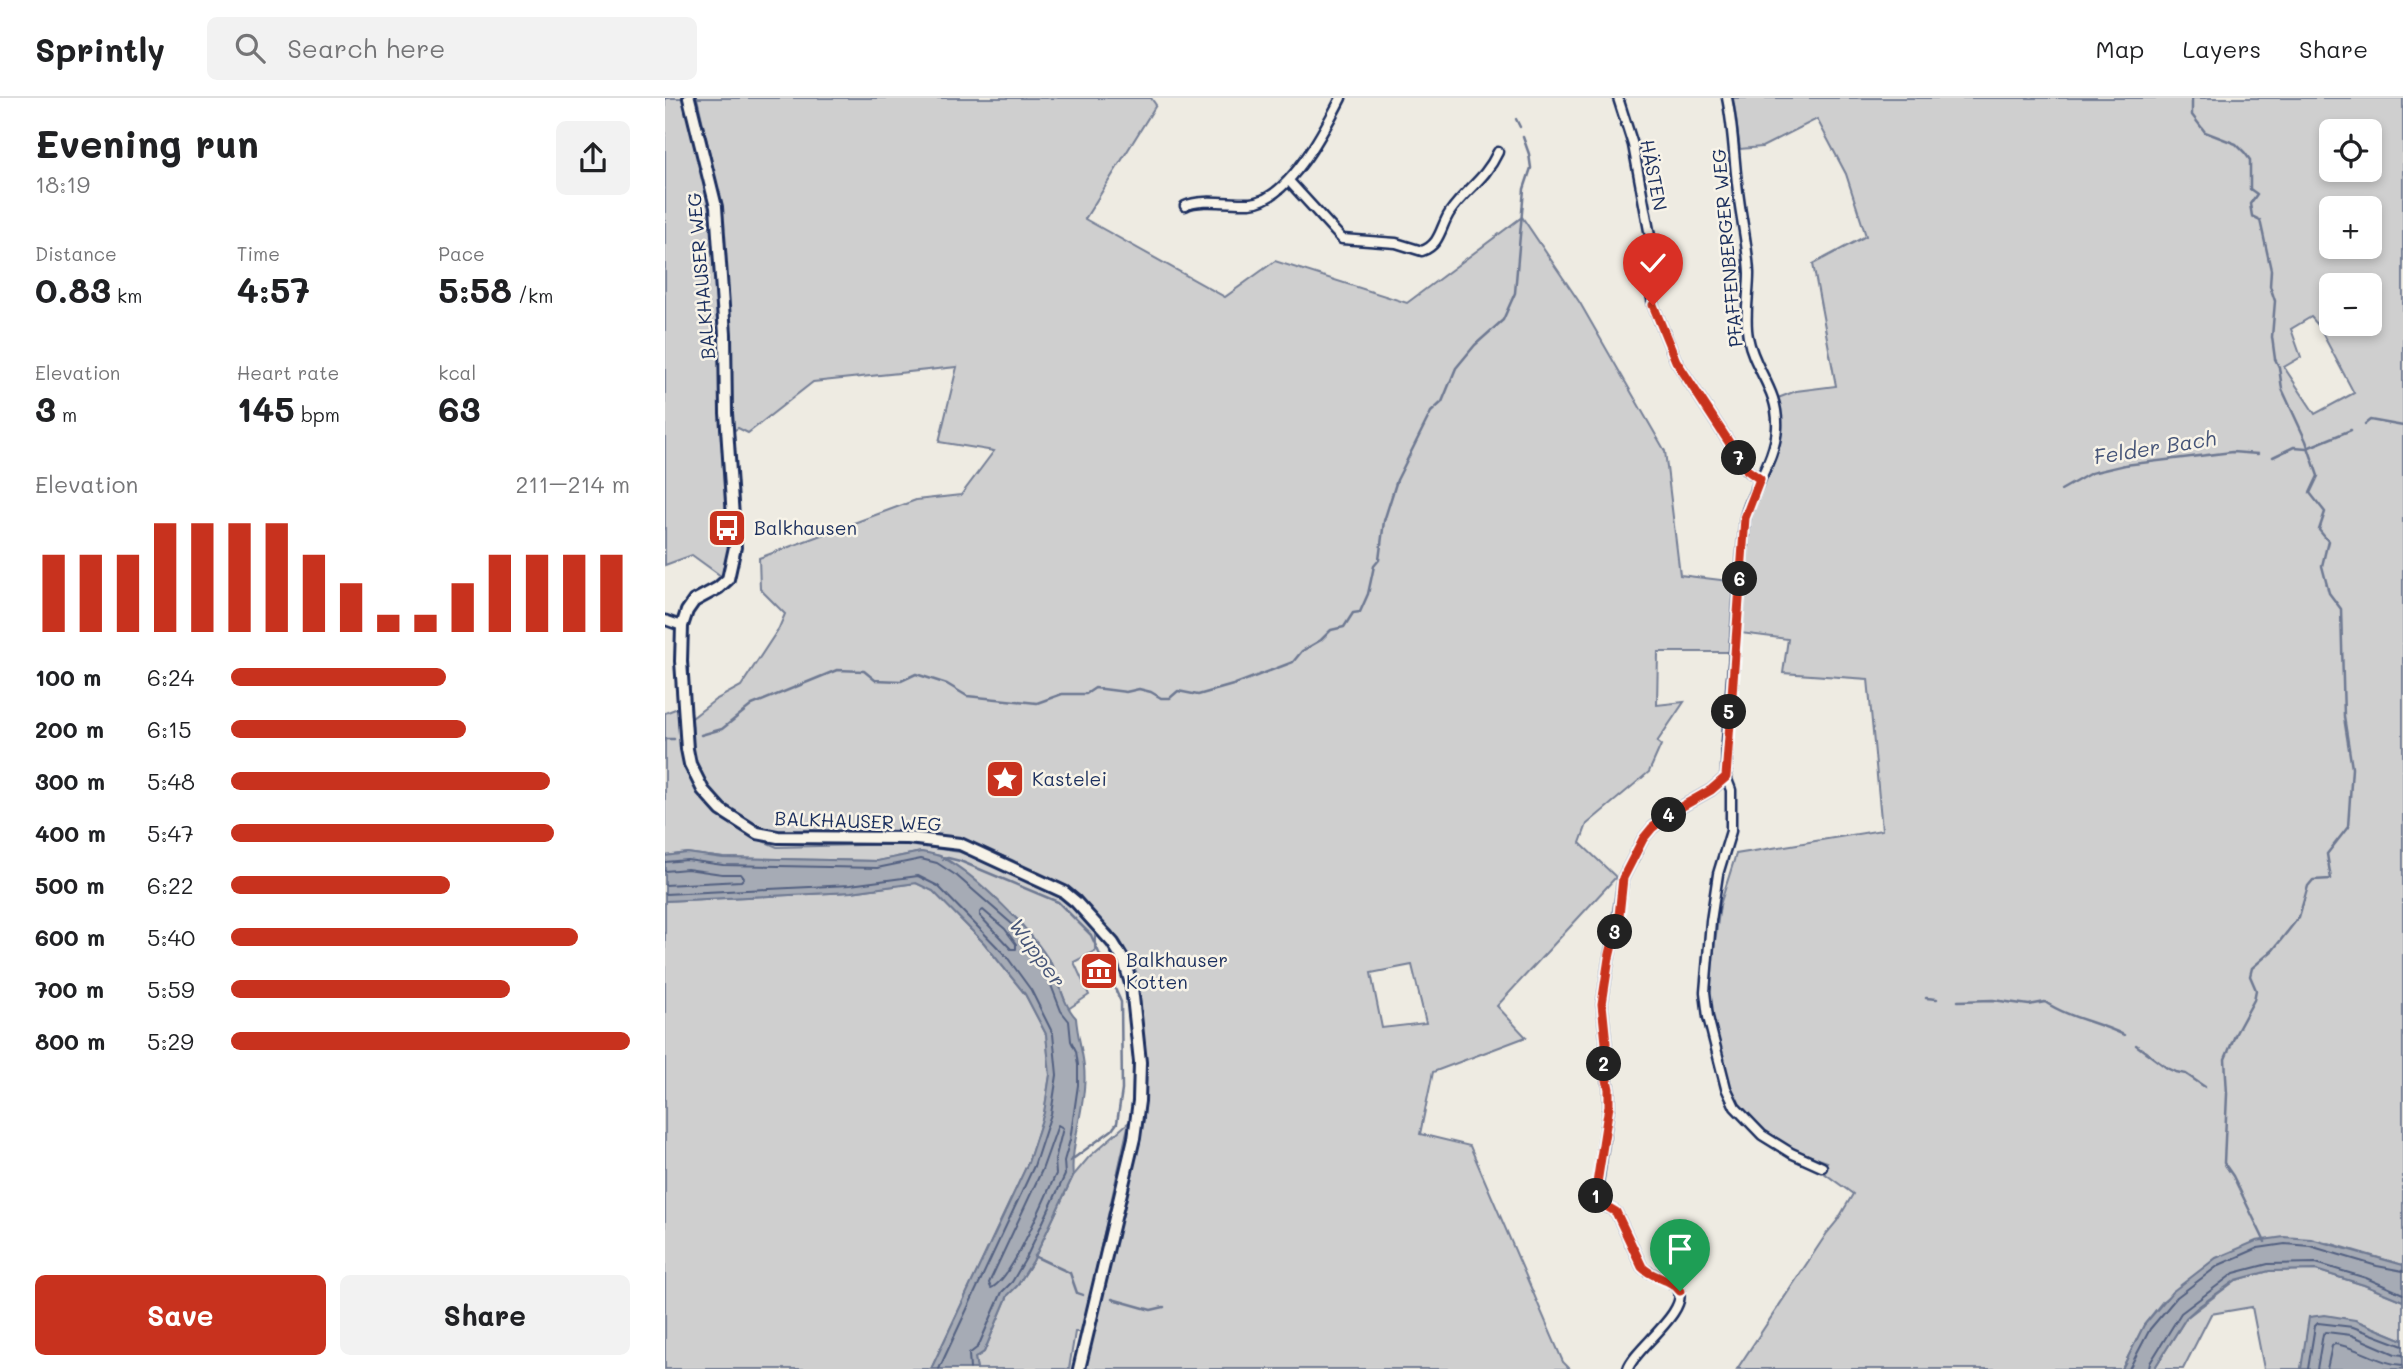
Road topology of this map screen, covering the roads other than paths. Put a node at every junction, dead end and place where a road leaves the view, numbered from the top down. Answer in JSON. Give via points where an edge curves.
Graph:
{"nodes":[{"id":1,"x":689,"y":98,"type":"edge"},
{"id":2,"x":1341,"y":98,"type":"edge"},
{"id":3,"x":1618,"y":98,"type":"edge"},
{"id":4,"x":1727,"y":98,"type":"edge"},
{"id":5,"x":1497,"y":152,"type":"dead end"},
{"id":6,"x":1289,"y":181,"type":"junction"},
{"id":7,"x":1185,"y":206,"type":"dead end"},
{"id":8,"x":1760,"y":479,"type":"junction"},
{"id":9,"x":665,"y":620,"type":"edge"},
{"id":10,"x":681,"y":626,"type":"junction"},
{"id":11,"x":1726,"y":777,"type":"junction"},
{"id":12,"x":1822,"y":1167,"type":"dead end"},
{"id":13,"x":1079,"y":1369,"type":"edge"},
{"id":14,"x":1628,"y":1369,"type":"edge"}],
"edges":[{"from":1,"to":10,"type":"main road","name":"BALKHAUSER WEG","via":[[716,207],[735,547],[728,579],[691,603]]},
{"from":2,"to":6,"type":"street"},
{"from":3,"to":8,"type":"street","name":"HÄSTEN","via":[[1633,145],[1650,236],[1653,305],[1676,361],[1747,470]]},
{"from":4,"to":8,"type":"street","name":"PFAFFENBERGER WEG","via":[[1749,272],[1749,339],[1770,387],[1777,418],[1774,447]]},
{"from":5,"to":6,"type":"street","via":[[1483,177],[1448,214],[1435,243],[1419,251],[1396,243],[1342,239]]},
{"from":6,"to":7,"type":"street","via":[[1260,202]]},
{"from":8,"to":11,"type":"street","name":"PFAFFENBERGER WEG","via":[[1744,527]]},
{"from":9,"to":10,"type":"street"},
{"from":10,"to":13,"type":"main road","name":"BALKHAUSER WEG","via":[[690,764],[703,790],[738,823],[757,834],[778,837],[908,838],[968,846],[1064,892],[1107,936],[1124,961],[1138,1032],[1138,1117]]},
{"from":11,"to":12,"type":"street","name":"PFAFFENBERGER WEG","via":[[1731,790],[1731,831],[1716,887],[1705,992],[1708,1017],[1735,1107],[1762,1135]]},
{"from":11,"to":14,"type":"street","via":[[1657,824],[1643,839],[1623,878],[1609,958],[1602,1004],[1609,1106],[1595,1196],[1616,1212],[1647,1273],[1680,1291],[1661,1331],[1634,1356]]}]}
